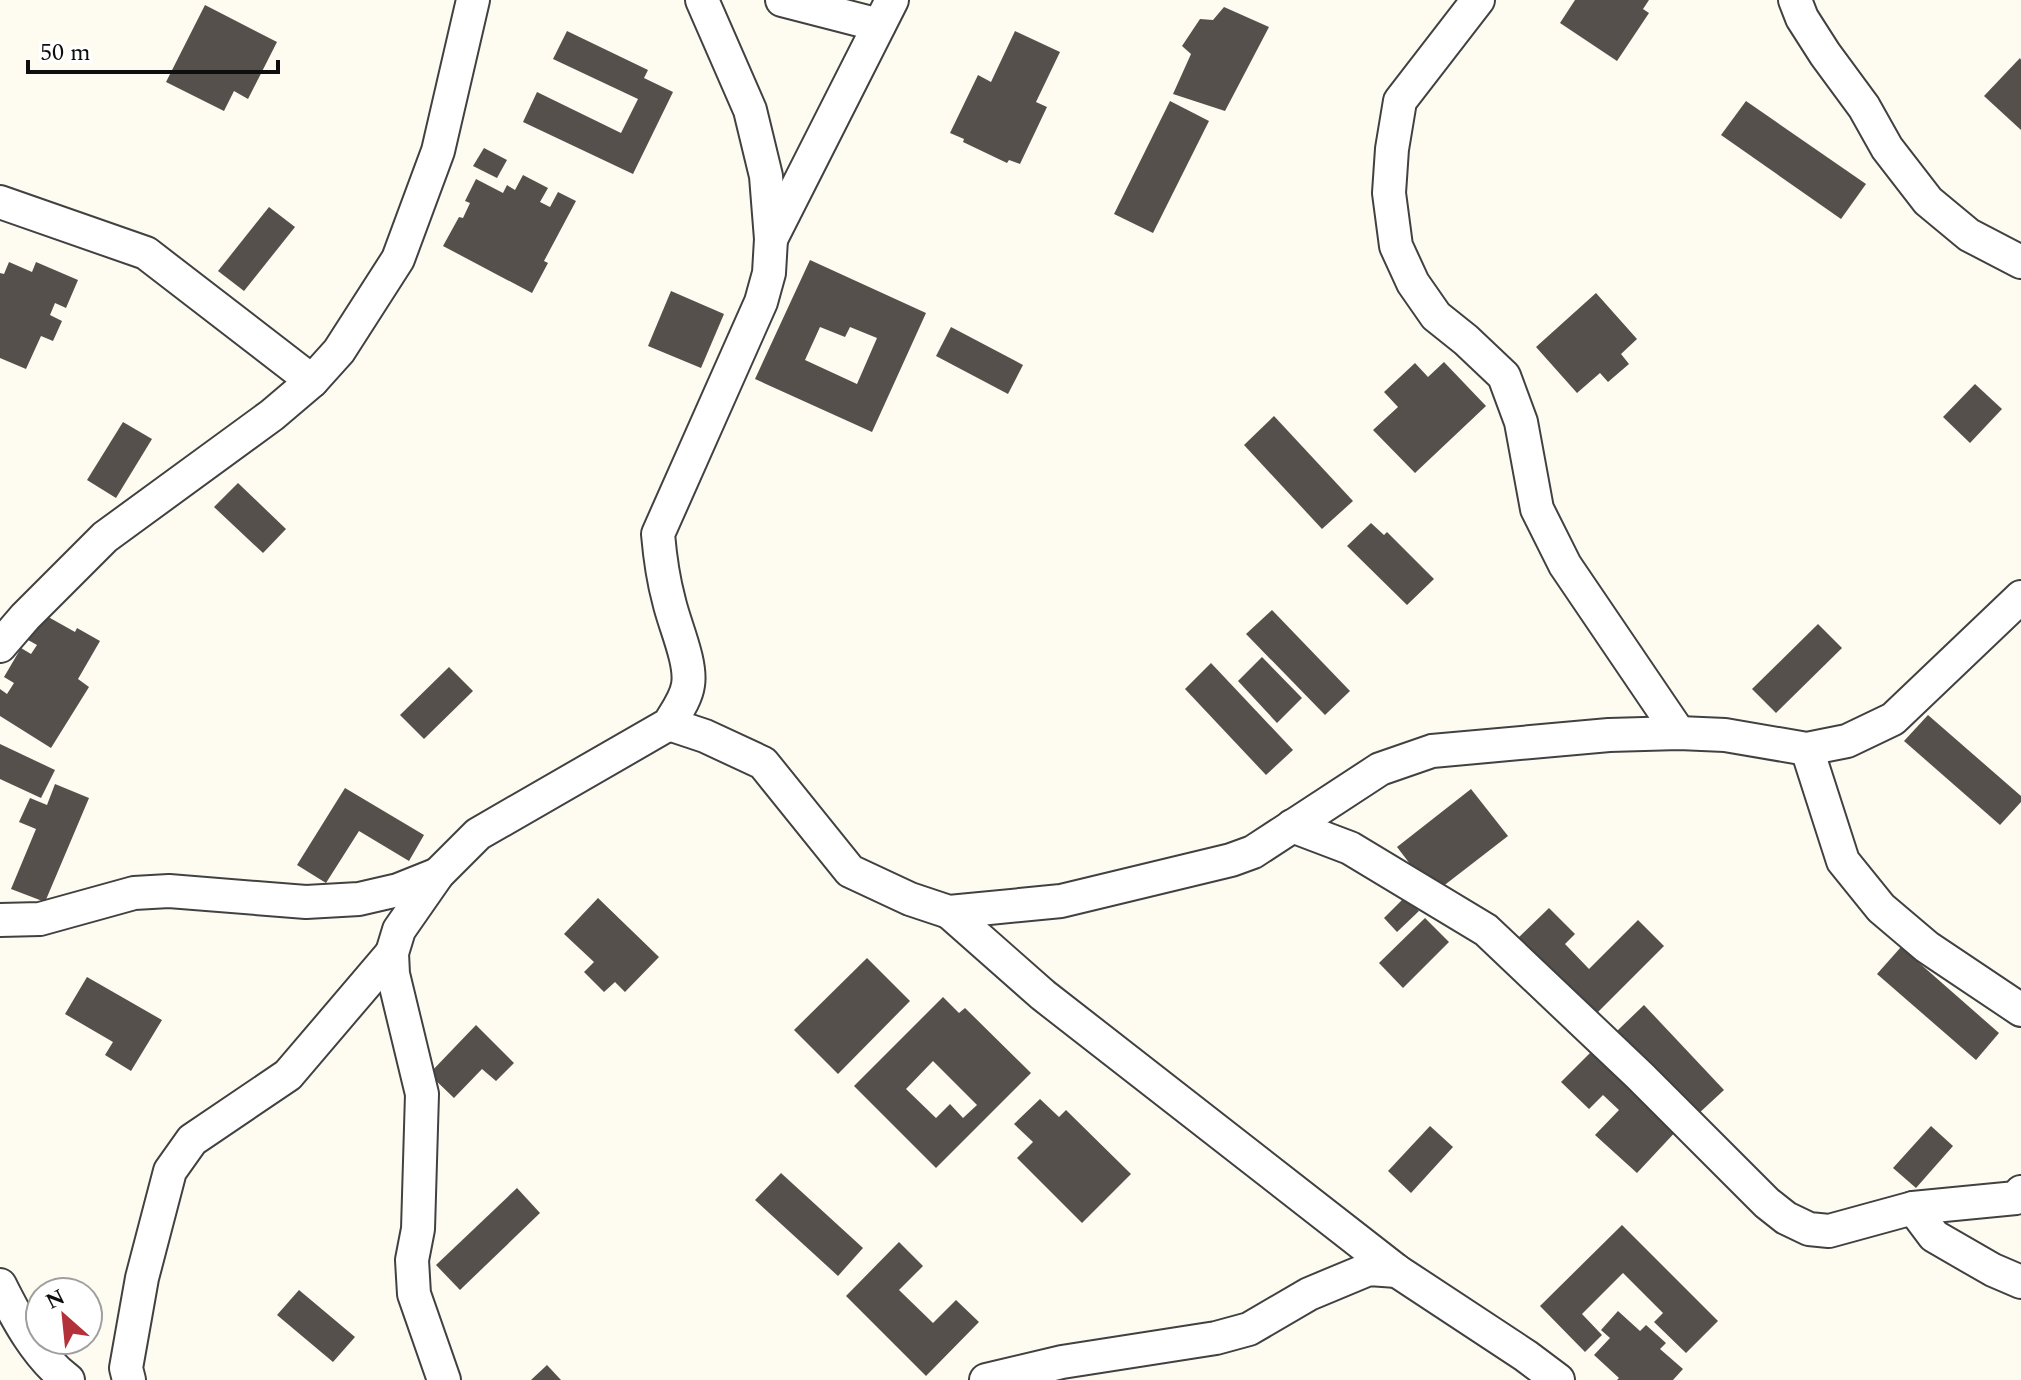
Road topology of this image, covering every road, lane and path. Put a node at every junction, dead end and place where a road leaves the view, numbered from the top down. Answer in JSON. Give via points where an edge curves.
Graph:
{"nodes":[{"id":1,"x":473,"y":0,"type":"edge"},
{"id":2,"x":702,"y":0,"type":"edge"},
{"id":3,"x":782,"y":0,"type":"edge"},
{"id":4,"x":1478,"y":0,"type":"edge"},
{"id":5,"x":1795,"y":0,"type":"edge"},
{"id":6,"x":886,"y":13,"type":"edge"},
{"id":7,"x":0,"y":202,"type":"edge"},
{"id":8,"x":771,"y":239,"type":"junction"},
{"id":9,"x":2021,"y":262,"type":"edge"},
{"id":10,"x":312,"y":381,"type":"junction"},
{"id":11,"x":2021,"y":597,"type":"edge"},
{"id":12,"x":0,"y":646,"type":"edge"},
{"id":13,"x":669,"y":724,"type":"junction"},
{"id":14,"x":1679,"y":733,"type":"junction"},
{"id":15,"x":1807,"y":749,"type":"junction"},
{"id":16,"x":1292,"y":826,"type":"junction"},
{"id":17,"x":438,"y":874,"type":"junction"},
{"id":18,"x":949,"y":912,"type":"junction"},
{"id":19,"x":0,"y":920,"type":"edge"},
{"id":20,"x":392,"y":953,"type":"junction"},
{"id":21,"x":2021,"y":1010,"type":"edge"},
{"id":22,"x":2019,"y":1199,"type":"edge"},
{"id":23,"x":1913,"y":1208,"type":"junction"},
{"id":24,"x":1397,"y":1271,"type":"junction"},
{"id":25,"x":2021,"y":1282,"type":"edge"},
{"id":26,"x":0,"y":1285,"type":"edge"},
{"id":27,"x":0,"y":1335,"type":"edge"},
{"id":28,"x":62,"y":1376,"type":"edge"},
{"id":29,"x":129,"y":1380,"type":"edge"},
{"id":30,"x":444,"y":1380,"type":"edge"},
{"id":31,"x":986,"y":1380,"type":"edge"},
{"id":32,"x":1558,"y":1380,"type":"edge"}],
"edges":[{"from":1,"to":10,"type":"street","via":[[438,151],[398,259],[339,351]]},
{"from":2,"to":8,"type":"street","via":[[750,110],[766,176]]},
{"from":3,"to":6,"type":"street"},
{"from":4,"to":14,"type":"street","via":[[1400,101],[1389,193],[1396,246],[1436,316],[1504,376],[1521,422],[1537,509],[1565,565]]},
{"from":5,"to":9,"type":"street","via":[[1887,148],[1928,201],[1969,235]]},
{"from":6,"to":8,"type":"street"},
{"from":7,"to":10,"type":"street","via":[[146,253]]},
{"from":8,"to":13,"type":"street","via":[[761,302],[658,534],[689,684]]},
{"from":10,"to":12,"type":"street","via":[[105,537]]},
{"from":11,"to":15,"type":"street","via":[[1893,719],[1847,741]]},
{"from":13,"to":17,"type":"street","via":[[478,834]]},
{"from":13,"to":18,"type":"street","via":[[763,763],[850,871]]},
{"from":14,"to":15,"type":"street"},
{"from":14,"to":16,"type":"street","via":[[1432,751],[1380,769]]},
{"from":15,"to":21,"type":"street","via":[[1843,861],[1881,908],[1927,947]]},
{"from":16,"to":18,"type":"street","via":[[1253,852],[1206,868],[1061,901]]},
{"from":16,"to":23,"type":"street","via":[[1350,848],[1486,930],[1786,1218],[1829,1231]]},
{"from":17,"to":19,"type":"street","via":[[359,899],[306,902],[134,893],[40,919]]},
{"from":17,"to":20,"type":"street","via":[[399,930]]},
{"from":18,"to":24,"type":"street","via":[[1043,995]]},
{"from":20,"to":29,"type":"street","via":[[288,1075],[192,1140],[170,1171],[142,1278],[126,1368]]},
{"from":20,"to":30,"type":"street","via":[[422,1094],[414,1294]]},
{"from":22,"to":23,"type":"street"},
{"from":23,"to":25,"type":"street","via":[[1934,1236]]},
{"from":24,"to":31,"type":"street","via":[[1369,1269],[1309,1294],[1249,1329],[1216,1338],[1062,1362]]},
{"from":24,"to":32,"type":"street"},
{"from":26,"to":28,"type":"street","via":[[19,1323]]},
{"from":27,"to":28,"type":"street"}]}
